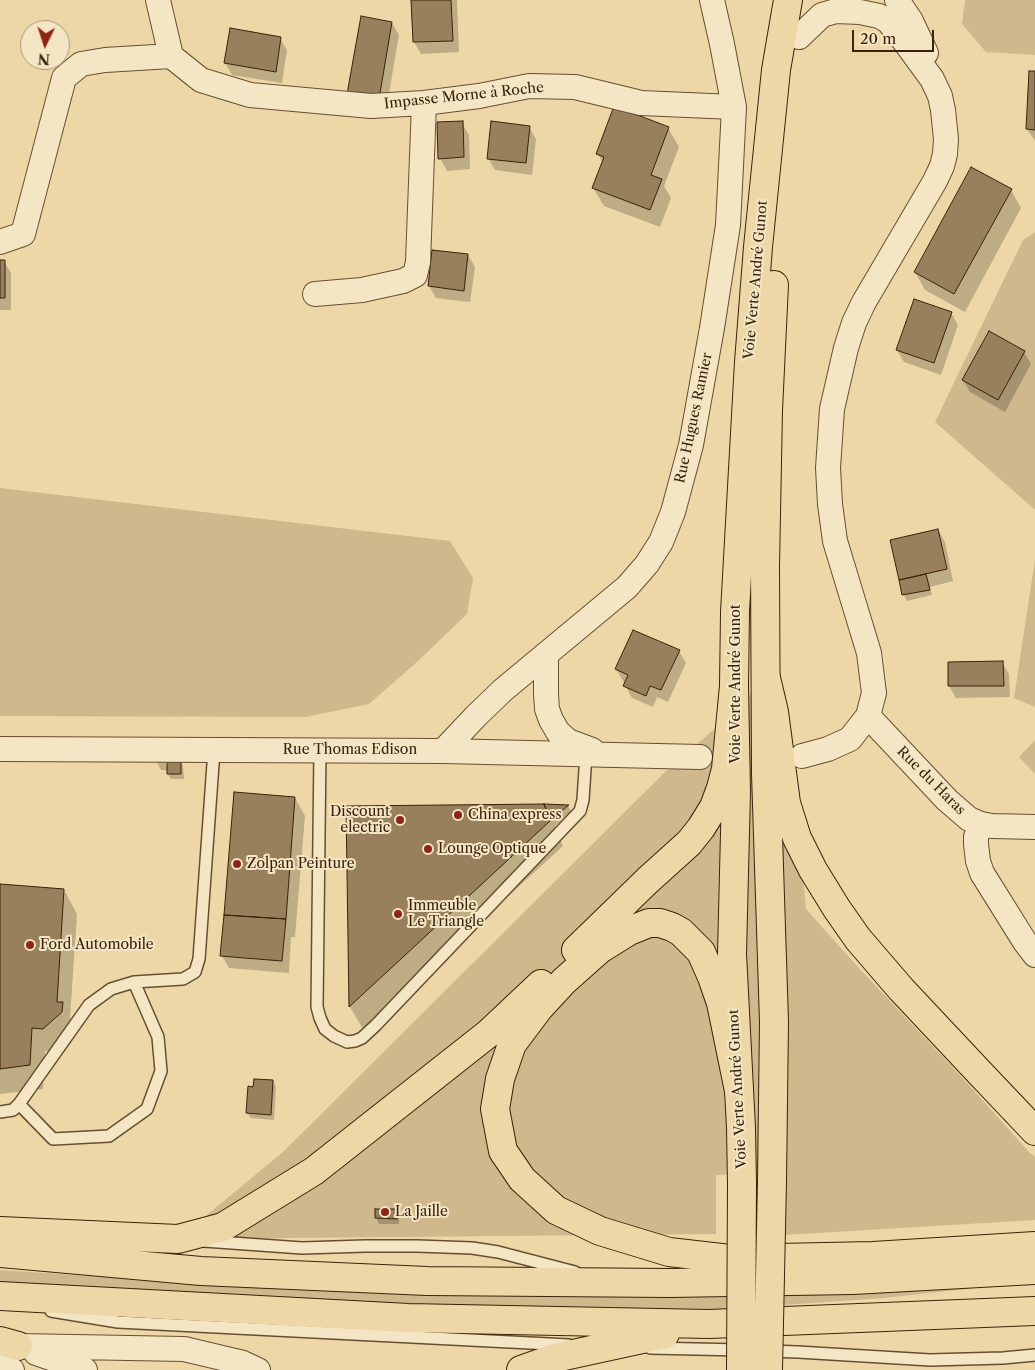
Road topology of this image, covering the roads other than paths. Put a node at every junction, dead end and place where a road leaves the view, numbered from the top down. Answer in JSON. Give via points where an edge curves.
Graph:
{"nodes":[{"id":1,"x":158,"y":0,"type":"edge"},
{"id":2,"x":897,"y":0,"type":"edge"},
{"id":3,"x":790,"y":2,"type":"edge"},
{"id":4,"x":719,"y":7,"type":"edge"},
{"id":5,"x":799,"y":37,"type":"junction"},
{"id":6,"x":171,"y":56,"type":"junction"},
{"id":7,"x":932,"y":79,"type":"junction"},
{"id":8,"x":424,"y":103,"type":"junction"},
{"id":9,"x":734,"y":107,"type":"junction"},
{"id":10,"x":780,"y":111,"type":"junction"},
{"id":11,"x":0,"y":242,"type":"edge"},
{"id":12,"x":315,"y":294,"type":"dead end"},
{"id":13,"x":546,"y":654,"type":"junction"},
{"id":14,"x":766,"y":678,"type":"junction"},
{"id":15,"x":734,"y":686,"type":"junction"},
{"id":16,"x":868,"y":716,"type":"junction"},
{"id":17,"x":0,"y":749,"type":"edge"},
{"id":18,"x":214,"y":750,"type":"junction"},
{"id":19,"x":320,"y":750,"type":"junction"},
{"id":20,"x":443,"y":751,"type":"junction"},
{"id":21,"x":596,"y":754,"type":"junction"},
{"id":22,"x":802,"y":756,"type":"dead end"},
{"id":23,"x":700,"y":757,"type":"dead end"},
{"id":24,"x":981,"y":824,"type":"junction"},
{"id":25,"x":1035,"y":827,"type":"edge"},
{"id":26,"x":1035,"y":955,"type":"edge"},
{"id":27,"x":134,"y":982,"type":"junction"},
{"id":28,"x":739,"y":1091,"type":"junction"},
{"id":29,"x":19,"y":1104,"type":"junction"},
{"id":30,"x":0,"y":1112,"type":"edge"},
{"id":31,"x":1035,"y":1131,"type":"edge"},
{"id":32,"x":0,"y":1231,"type":"edge"},
{"id":33,"x":178,"y":1239,"type":"junction"},
{"id":34,"x":1035,"y":1246,"type":"edge"},
{"id":35,"x":0,"y":1253,"type":"edge"},
{"id":36,"x":1035,"y":1270,"type":"edge"},
{"id":37,"x":615,"y":1283,"type":"junction"},
{"id":38,"x":0,"y":1296,"type":"edge"},
{"id":39,"x":0,"y":1302,"type":"edge"},
{"id":40,"x":1035,"y":1311,"type":"edge"},
{"id":41,"x":709,"y":1324,"type":"junction"},
{"id":42,"x":608,"y":1346,"type":"junction"},
{"id":43,"x":7,"y":1351,"type":"edge"},
{"id":44,"x":1035,"y":1355,"type":"edge"},
{"id":45,"x":755,"y":1360,"type":"edge"},
{"id":46,"x":0,"y":1368,"type":"edge"},
{"id":47,"x":84,"y":1370,"type":"edge"},
{"id":48,"x":258,"y":1370,"type":"edge"},
{"id":49,"x":521,"y":1370,"type":"edge"}],
"edges":[{"from":1,"to":6,"type":"street"},
{"from":2,"to":7,"type":"street","via":[[925,48]]},
{"from":3,"to":5,"type":"main road","name":"Voie Verte André Gunot"},
{"from":3,"to":10,"type":"main road","name":"Voie Verte André Gunot","via":[[776,70]]},
{"from":4,"to":9,"type":"street","name":"Rue Hugues Ramier"},
{"from":5,"to":7,"type":"street","via":[[822,15],[836,11],[879,16],[895,29]]},
{"from":5,"to":10,"type":"main road","name":"Voie Verte André Gunot"},
{"from":6,"to":8,"type":"street","name":"Impasse Morne à Roche","via":[[201,80],[250,95],[371,106]]},
{"from":6,"to":11,"type":"street","via":[[81,64],[64,78],[23,234]]},
{"from":7,"to":16,"type":"street","via":[[940,96],[945,124],[942,166],[854,323],[832,409],[828,468],[830,504],[835,541],[869,653],[874,693]]},
{"from":8,"to":9,"type":"street","name":"Impasse Morne à Roche","via":[[539,86],[575,87],[641,103]]},
{"from":8,"to":12,"type":"street","via":[[415,275],[403,282],[362,290]]},
{"from":9,"to":13,"type":"street","name":"Rue Hugues Ramier","via":[[728,225],[691,445],[673,512],[661,542],[627,587]]},
{"from":10,"to":14,"type":"main road","name":"Voie Verte André Gunot","via":[[768,400]]},
{"from":10,"to":15,"type":"main road","name":"Voie Verte André Gunot","via":[[758,246],[735,612]]},
{"from":13,"to":20,"type":"street","name":"Rue Hugues Ramier","via":[[503,690]]},
{"from":13,"to":21,"type":"street","via":[[547,709],[551,720],[568,740]]},
{"from":14,"to":31,"type":"main road","via":[[790,819],[818,878],[858,939]]},
{"from":14,"to":45,"type":"main road","name":"Voie Verte André Gunot","bridge":true,"via":[[774,1022],[772,1181]]},
{"from":15,"to":28,"type":"main road","name":"Voie Verte André Gunot","via":[[736,792],[732,954]]},
{"from":15,"to":33,"type":"main road","via":[[726,769],[721,788],[714,807],[689,844],[489,1033],[314,1171],[222,1227]]},
{"from":16,"to":22,"type":"street","via":[[850,739]]},
{"from":16,"to":24,"type":"street","name":"Rue du Haras","via":[[947,800],[969,819]]},
{"from":17,"to":18,"type":"street","name":"Rue Thomas Edison"},
{"from":18,"to":19,"type":"street","name":"Rue Thomas Edison"},
{"from":18,"to":27,"type":"lane","via":[[199,959],[194,972],[182,979]]},
{"from":19,"to":20,"type":"street","name":"Rue Thomas Edison"},
{"from":19,"to":21,"type":"lane","via":[[317,1007],[325,1030],[347,1042],[362,1038],[376,1025],[580,811]]},
{"from":20,"to":21,"type":"street","name":"Rue Thomas Edison"},
{"from":21,"to":23,"type":"street","name":"Rue Thomas Edison"},
{"from":24,"to":25,"type":"street","name":"Rue du Haras"},
{"from":24,"to":26,"type":"street","via":[[976,844],[982,873]]},
{"from":27,"to":29,"type":"lane","via":[[111,989],[89,1005]]},
{"from":27,"to":29,"type":"lane","via":[[158,1037],[161,1071],[147,1109],[108,1136],[53,1139]]},
{"from":28,"to":34,"type":"main road","via":[[721,1003],[700,952],[681,932],[660,923],[649,923],[600,949],[539,1008],[512,1044],[500,1079],[496,1109],[503,1151],[522,1179],[556,1210],[600,1231],[668,1252],[730,1259],[873,1256]]},
{"from":28,"to":45,"type":"main road","name":"Voie Verte André Gunot","bridge":true,"via":[[742,1184]]},
{"from":29,"to":30,"type":"lane","via":[[13,1110]]},
{"from":32,"to":33,"type":"main road"},
{"from":33,"to":37,"type":"lane","via":[[302,1248],[472,1248]]},
{"from":35,"to":37,"type":"main road","via":[[201,1271],[427,1281]]},
{"from":36,"to":37,"type":"main road","via":[[853,1280]]},
{"from":38,"to":41,"type":"main road","via":[[408,1318]]},
{"from":39,"to":42,"type":"lane","via":[[118,1322]]},
{"from":40,"to":41,"type":"main road"},
{"from":41,"to":42,"type":"main road"},
{"from":42,"to":45,"type":"lane"},
{"from":42,"to":49,"type":"main road","via":[[555,1358]]},
{"from":43,"to":46,"type":"street"},
{"from":43,"to":47,"type":"street"},
{"from":43,"to":48,"type":"street","via":[[184,1349]]},
{"from":44,"to":45,"type":"lane","via":[[930,1360],[798,1352]]}]}
